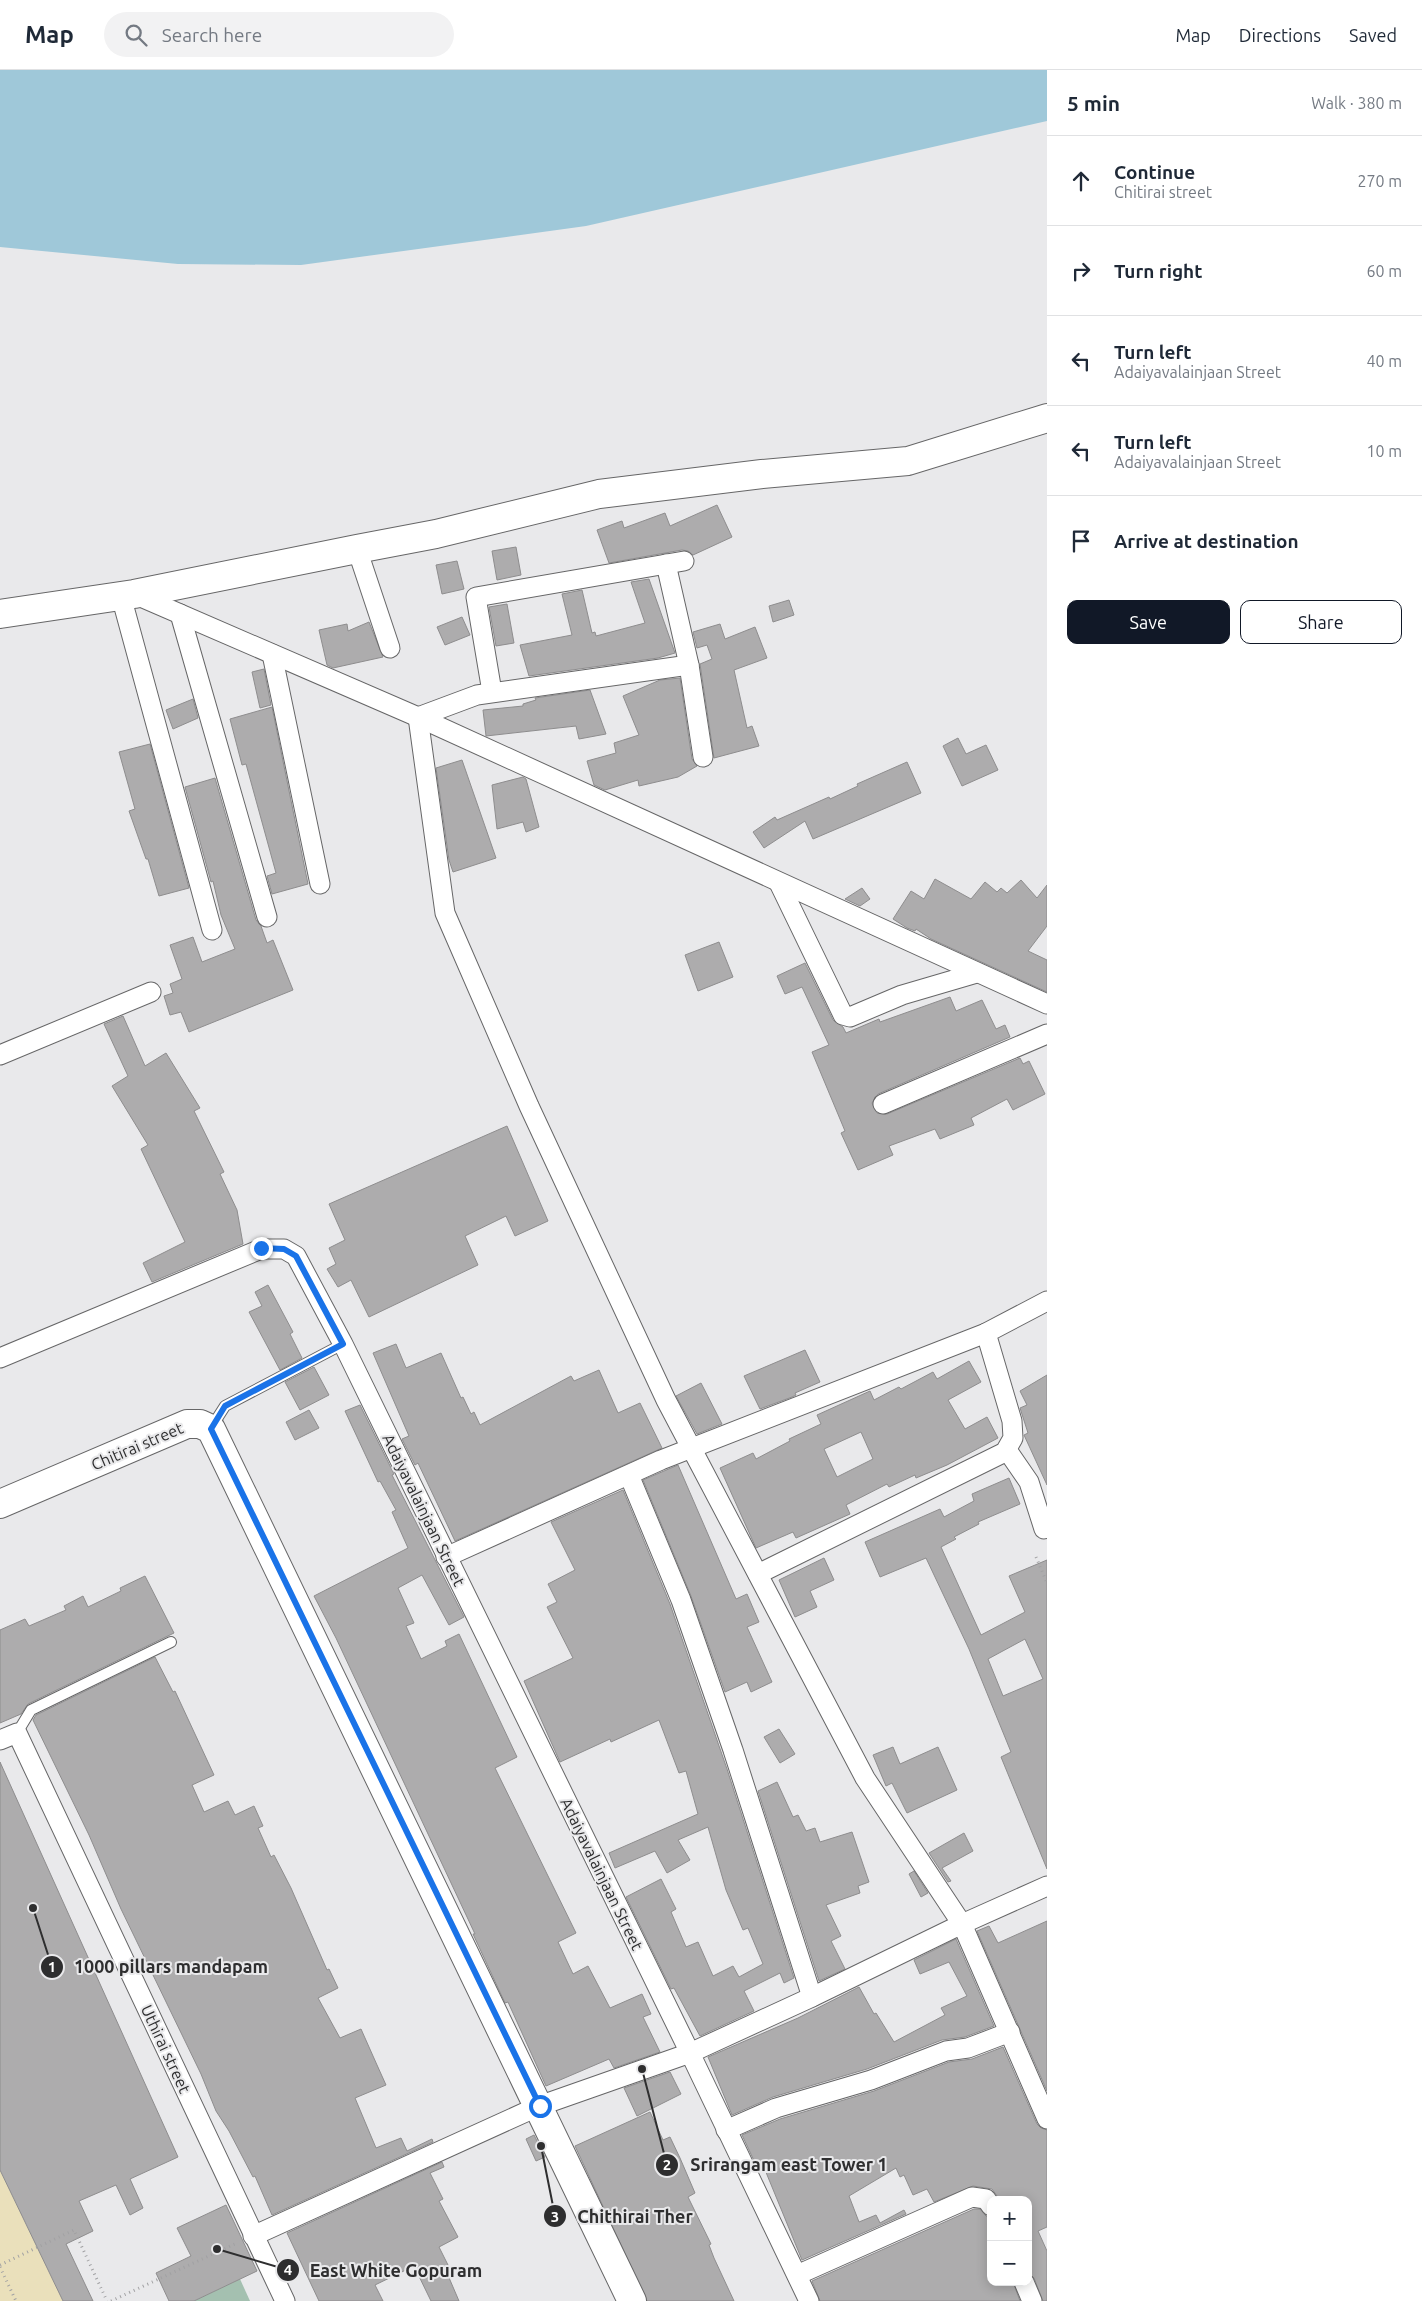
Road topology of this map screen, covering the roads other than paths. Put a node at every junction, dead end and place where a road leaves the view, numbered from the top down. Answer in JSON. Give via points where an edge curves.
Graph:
{"nodes":[{"id":1,"x":1047,"y":418,"type":"edge"},
{"id":2,"x":357,"y":550,"type":"junction"},
{"id":3,"x":127,"y":595,"type":"junction"},
{"id":4,"x":0,"y":614,"type":"edge"},
{"id":5,"x":180,"y":614,"type":"junction"},
{"id":6,"x":390,"y":648,"type":"dead end"},
{"id":7,"x":272,"y":654,"type":"junction"},
{"id":8,"x":689,"y":665,"type":"junction"},
{"id":9,"x":492,"y":692,"type":"junction"},
{"id":10,"x":418,"y":717,"type":"junction"},
{"id":11,"x":703,"y":757,"type":"dead end"},
{"id":12,"x":779,"y":883,"type":"junction"},
{"id":13,"x":320,"y":884,"type":"dead end"},
{"id":14,"x":267,"y":917,"type":"dead end"},
{"id":15,"x":212,"y":930,"type":"dead end"},
{"id":16,"x":977,"y":973,"type":"junction"},
{"id":17,"x":151,"y":992,"type":"dead end"},
{"id":18,"x":1047,"y":1004,"type":"edge"},
{"id":19,"x":1047,"y":1034,"type":"edge"},
{"id":20,"x":0,"y":1054,"type":"edge"},
{"id":21,"x":883,"y":1104,"type":"dead end"},
{"id":22,"x":1047,"y":1301,"type":"edge"},
{"id":23,"x":986,"y":1333,"type":"junction"},
{"id":24,"x":343,"y":1344,"type":"junction"},
{"id":25,"x":0,"y":1358,"type":"edge"},
{"id":26,"x":211,"y":1429,"type":"junction"},
{"id":27,"x":692,"y":1448,"type":"junction"},
{"id":28,"x":1008,"y":1450,"type":"junction"},
{"id":29,"x":629,"y":1475,"type":"junction"},
{"id":30,"x":0,"y":1504,"type":"edge"},
{"id":31,"x":1044,"y":1529,"type":"dead end"},
{"id":32,"x":446,"y":1557,"type":"junction"},
{"id":33,"x":758,"y":1574,"type":"junction"},
{"id":34,"x":171,"y":1642,"type":"dead end"},
{"id":35,"x":17,"y":1732,"type":"junction"},
{"id":36,"x":0,"y":1740,"type":"edge"},
{"id":37,"x":1047,"y":1886,"type":"edge"},
{"id":38,"x":962,"y":1924,"type":"junction"},
{"id":39,"x":812,"y":1997,"type":"junction"},
{"id":40,"x":1010,"y":2032,"type":"junction"},
{"id":41,"x":690,"y":2053,"type":"junction"},
{"id":42,"x":540,"y":2106,"type":"junction"},
{"id":43,"x":1047,"y":2118,"type":"edge"},
{"id":44,"x":726,"y":2130,"type":"junction"},
{"id":45,"x":987,"y":2200,"type":"edge"},
{"id":46,"x":253,"y":2236,"type":"junction"},
{"id":47,"x":797,"y":2275,"type":"junction"},
{"id":48,"x":1026,"y":2286,"type":"edge"},
{"id":49,"x":285,"y":2301,"type":"edge"},
{"id":50,"x":632,"y":2301,"type":"edge"},
{"id":51,"x":809,"y":2301,"type":"edge"},
{"id":52,"x":1032,"y":2301,"type":"edge"}],
"edges":[{"from":1,"to":2,"type":"street","via":[[908,461],[762,474],[600,494]]},
{"from":2,"to":3,"type":"street"},
{"from":2,"to":6,"type":"street"},
{"from":3,"to":4,"type":"street"},
{"from":3,"to":5,"type":"street"},
{"from":3,"to":15,"type":"street"},
{"from":5,"to":7,"type":"street"},
{"from":5,"to":14,"type":"street"},
{"from":7,"to":10,"type":"street"},
{"from":7,"to":13,"type":"street"},
{"from":8,"to":9,"type":"street"},
{"from":8,"to":9,"type":"street","via":[[675,563],[476,597]]},
{"from":8,"to":11,"type":"street"},
{"from":9,"to":10,"type":"street"},
{"from":10,"to":12,"type":"street"},
{"from":10,"to":27,"type":"street","via":[[445,913],[529,1106],[666,1400]]},
{"from":12,"to":16,"type":"street"},
{"from":12,"to":16,"type":"street","via":[[843,1015],[850,1017],[902,995]]},
{"from":16,"to":18,"type":"street"},
{"from":17,"to":20,"type":"street"},
{"from":19,"to":21,"type":"street"},
{"from":22,"to":23,"type":"street"},
{"from":23,"to":27,"type":"street"},
{"from":23,"to":28,"type":"street","via":[[1012,1422],[1013,1438]]},
{"from":24,"to":25,"type":"street","name":"Adaiyavalainjaan Street","via":[[296,1256],[284,1249],[265,1247]]},
{"from":24,"to":26,"type":"lane","via":[[225,1406]]},
{"from":24,"to":32,"type":"street","name":"Adaiyavalainjaan Street"},
{"from":26,"to":30,"type":"street","name":"Chitirai street","via":[[200,1424],[187,1424]]},
{"from":26,"to":42,"type":"street"},
{"from":27,"to":29,"type":"street"},
{"from":27,"to":33,"type":"street"},
{"from":28,"to":31,"type":"street","via":[[1029,1482]]},
{"from":28,"to":33,"type":"street"},
{"from":29,"to":32,"type":"street"},
{"from":29,"to":39,"type":"street","via":[[681,1600]]},
{"from":32,"to":41,"type":"street","name":"Adaiyavalainjaan Street"},
{"from":33,"to":38,"type":"street","via":[[865,1778]]},
{"from":34,"to":35,"type":"lane","via":[[31,1710]]},
{"from":35,"to":36,"type":"street"},
{"from":35,"to":46,"type":"street","name":"Uthirai street"},
{"from":37,"to":38,"type":"street"},
{"from":38,"to":39,"type":"street"},
{"from":38,"to":40,"type":"street"},
{"from":39,"to":41,"type":"street"},
{"from":40,"to":43,"type":"street"},
{"from":40,"to":44,"type":"street","via":[[968,2048],[946,2051],[871,2080],[776,2108]]},
{"from":41,"to":42,"type":"street"},
{"from":41,"to":44,"type":"street","name":"Adaiyavalainjaan Street"},
{"from":42,"to":46,"type":"street"},
{"from":42,"to":50,"type":"street"},
{"from":44,"to":47,"type":"street","name":"Adaiyavalainjaan Street"},
{"from":45,"to":47,"type":"street","via":[[972,2197]]},
{"from":46,"to":49,"type":"street","name":"Uthirai street"},
{"from":47,"to":51,"type":"street","name":"Adaiyavalainjaan Street"},
{"from":48,"to":52,"type":"street"}]}
